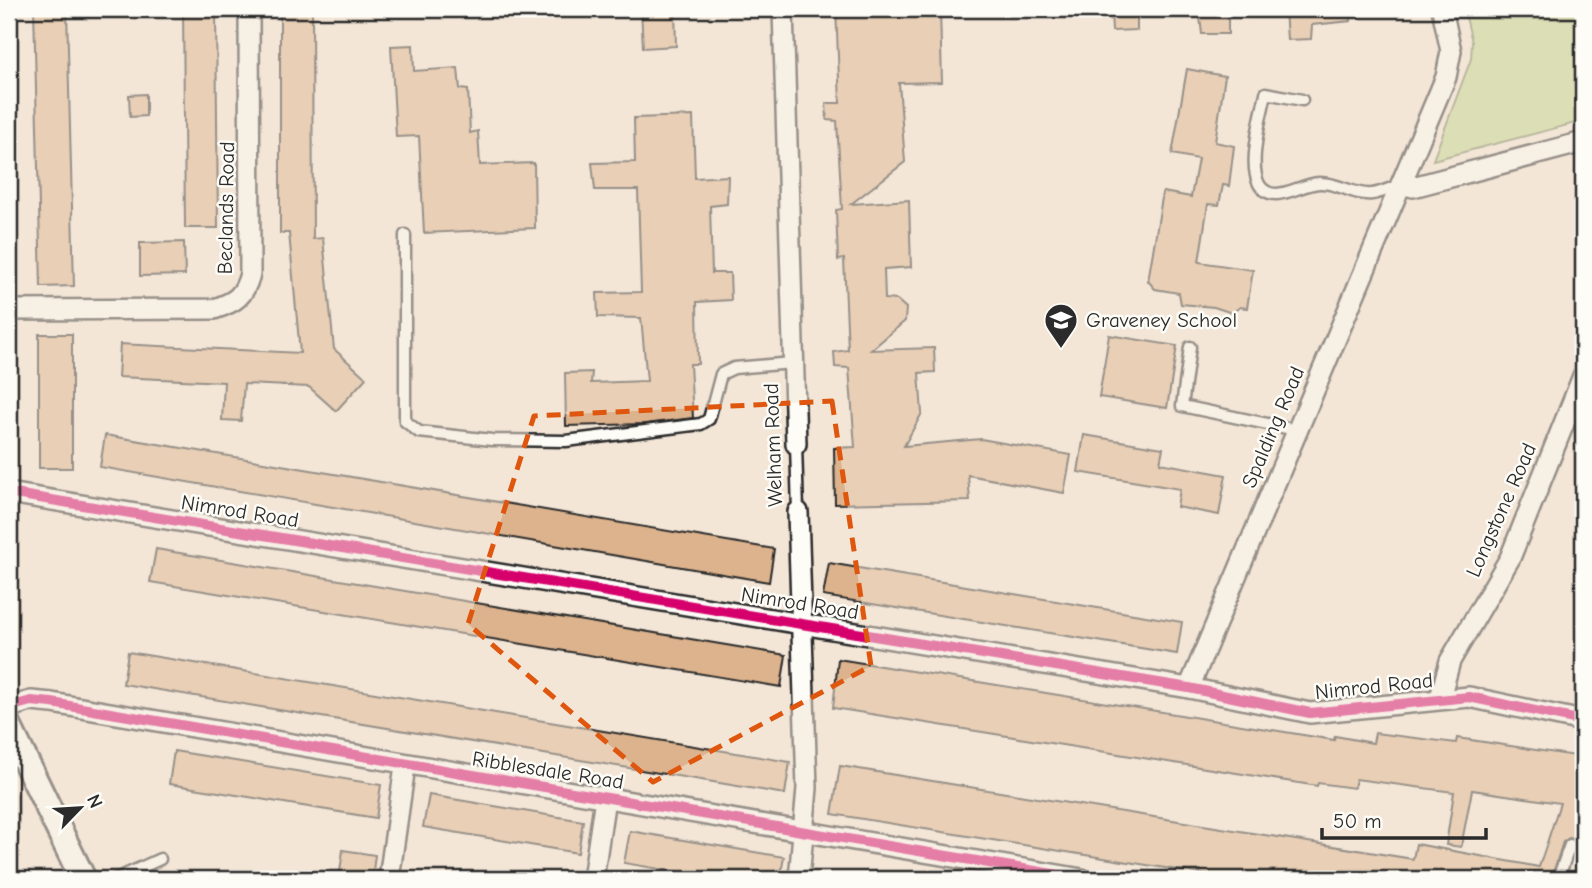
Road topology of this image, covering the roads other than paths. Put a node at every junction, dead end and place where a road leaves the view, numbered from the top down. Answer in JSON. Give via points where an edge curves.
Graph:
{"nodes":[{"id":1,"x":249,"y":9,"type":"edge"},
{"id":2,"x":783,"y":9,"type":"edge"},
{"id":3,"x":1442,"y":9,"type":"edge"},
{"id":4,"x":1303,"y":100,"type":"dead end"},
{"id":5,"x":1583,"y":142,"type":"edge"},
{"id":6,"x":1402,"y":184,"type":"junction"},
{"id":7,"x":405,"y":235,"type":"dead end"},
{"id":8,"x":9,"y":310,"type":"edge"},
{"id":9,"x":1190,"y":347,"type":"dead end"},
{"id":10,"x":793,"y":363,"type":"junction"},
{"id":11,"x":1583,"y":376,"type":"edge"},
{"id":12,"x":1296,"y":430,"type":"junction"},
{"id":13,"x":796,"y":444,"type":"joint"},
{"id":14,"x":9,"y":493,"type":"edge"},
{"id":15,"x":798,"y":512,"type":"joint"},
{"id":16,"x":802,"y":623,"type":"junction"},
{"id":17,"x":1189,"y":688,"type":"junction"},
{"id":18,"x":1440,"y":698,"type":"junction"},
{"id":19,"x":9,"y":707,"type":"edge"},
{"id":20,"x":1583,"y":721,"type":"edge"},
{"id":21,"x":9,"y":727,"type":"edge"},
{"id":22,"x":405,"y":766,"type":"junction"},
{"id":23,"x":605,"y":798,"type":"junction"},
{"id":24,"x":806,"y":831,"type":"junction"},
{"id":25,"x":1570,"y":845,"type":"dead end"},
{"id":26,"x":160,"y":859,"type":"dead end"},
{"id":27,"x":82,"y":879,"type":"edge"},
{"id":28,"x":116,"y":879,"type":"edge"},
{"id":29,"x":389,"y":879,"type":"edge"},
{"id":30,"x":593,"y":879,"type":"edge"},
{"id":31,"x":799,"y":879,"type":"edge"},
{"id":32,"x":1082,"y":879,"type":"edge"},
{"id":33,"x":1558,"y":879,"type":"edge"}],
"edges":[{"from":1,"to":8,"type":"street","name":"Beclands Road","via":[[250,274],[245,291],[232,303],[214,309]]},
{"from":2,"to":10,"type":"street","name":"Welham Road"},
{"from":3,"to":6,"type":"street","name":"Spalding Road","via":[[1451,51],[1446,77]]},
{"from":4,"to":6,"type":"lane","via":[[1266,93],[1254,159],[1254,178],[1264,190],[1276,194],[1318,183],[1374,194]]},
{"from":5,"to":6,"type":"street","via":[[1413,187]]},
{"from":6,"to":12,"type":"street","name":"Spalding Road"},
{"from":7,"to":10,"type":"lane","via":[[405,421],[419,432],[492,440],[566,441],[701,424],[709,419],[721,374],[734,368]]},
{"from":9,"to":12,"type":"lane","via":[[1182,406]]},
{"from":10,"to":13,"type":"street","name":"Welham Road"},
{"from":11,"to":18,"type":"street","name":"Longstone Road","via":[[1510,558],[1450,662]]},
{"from":12,"to":17,"type":"street","name":"Spalding Road"},
{"from":13,"to":15,"type":"lane","name":"Welham Road"},
{"from":14,"to":16,"type":"street","name":"Nimrod Road"},
{"from":15,"to":16,"type":"street","name":"Welham Road"},
{"from":16,"to":17,"type":"street","name":"Nimrod Road"},
{"from":16,"to":24,"type":"street","name":"Welham Road"},
{"from":17,"to":18,"type":"street","name":"Nimrod Road","via":[[1310,713]]},
{"from":18,"to":20,"type":"street","name":"Nimrod Road","via":[[1483,699]]},
{"from":19,"to":22,"type":"street","name":"Ribblesdale Road","via":[[32,701],[52,703]]},
{"from":21,"to":27,"type":"street"},
{"from":22,"to":23,"type":"street","name":"Ribblesdale Road"},
{"from":22,"to":29,"type":"street"},
{"from":23,"to":24,"type":"street","name":"Ribblesdale Road"},
{"from":23,"to":30,"type":"street"},
{"from":24,"to":31,"type":"street","name":"Welham Road"},
{"from":24,"to":32,"type":"street","name":"Ribblesdale Road"},
{"from":25,"to":33,"type":"lane"},
{"from":26,"to":28,"type":"lane"}]}
